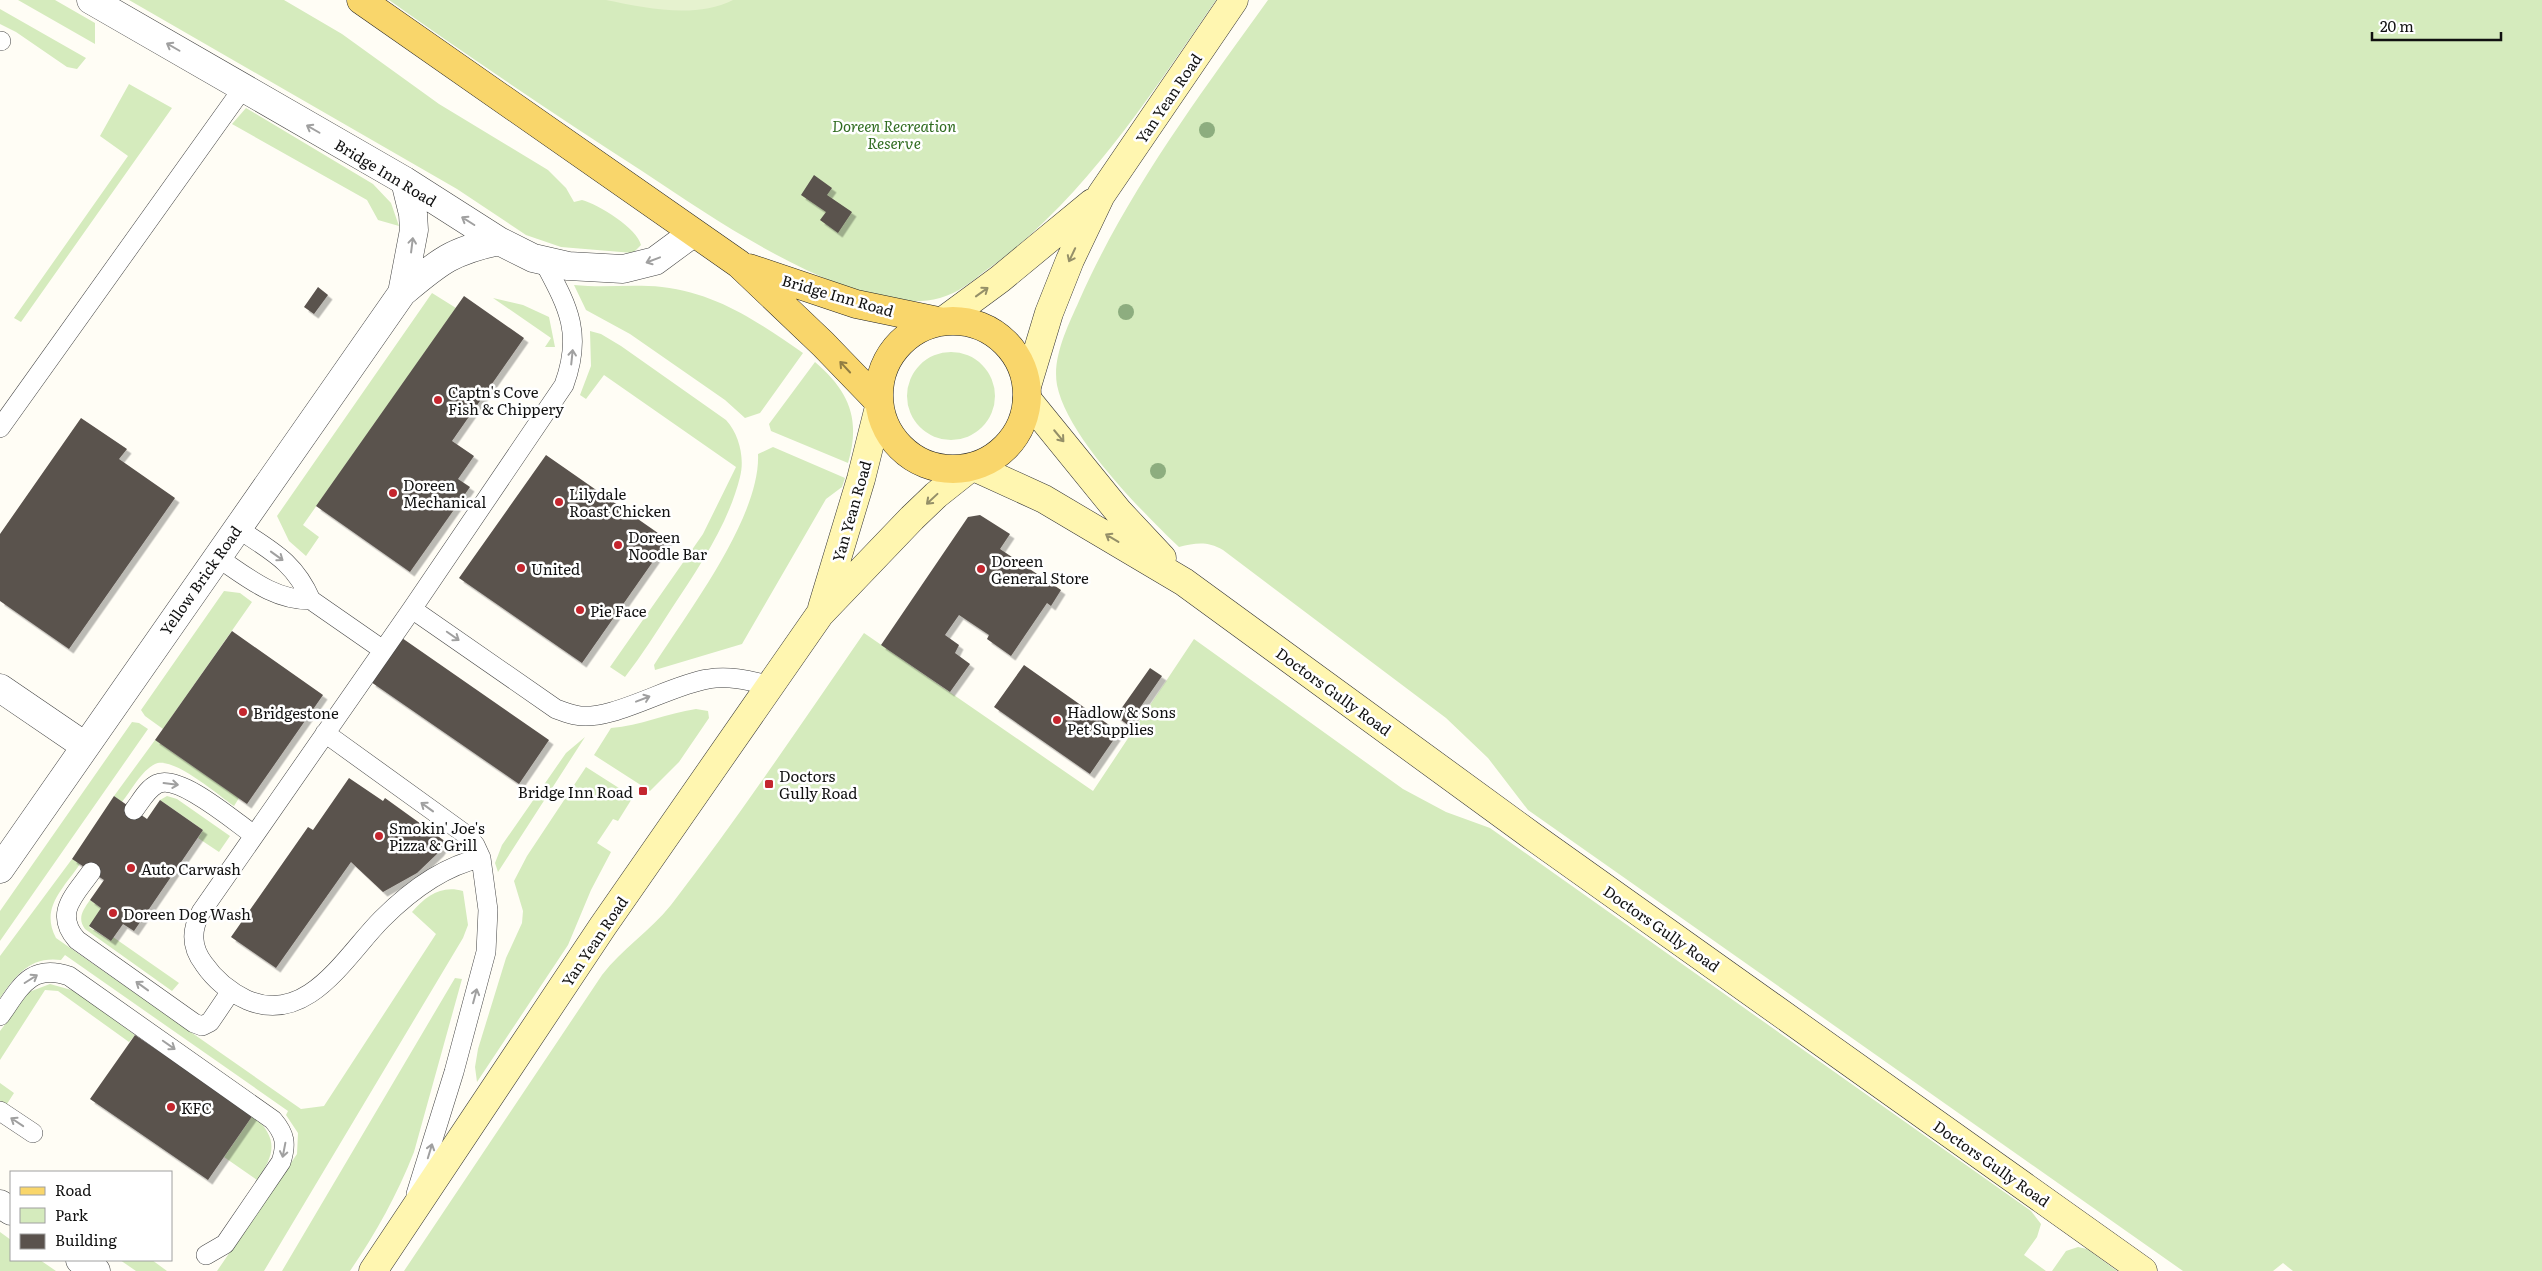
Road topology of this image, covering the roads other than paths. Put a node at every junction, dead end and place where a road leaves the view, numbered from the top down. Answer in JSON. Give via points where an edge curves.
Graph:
{"nodes":[{"id":1,"x":91,"y":0,"type":"edge"},
{"id":2,"x":361,"y":0,"type":"edge"},
{"id":3,"x":1234,"y":0,"type":"edge"},
{"id":4,"x":242,"y":88,"type":"junction"},
{"id":5,"x":404,"y":181,"type":"junction"},
{"id":6,"x":1101,"y":195,"type":"junction"},
{"id":7,"x":693,"y":233,"type":"junction"},
{"id":8,"x":499,"y":241,"type":"junction"},
{"id":9,"x":544,"y":262,"type":"junction"},
{"id":10,"x":738,"y":264,"type":"junction"},
{"id":11,"x":402,"y":293,"type":"junction"},
{"id":12,"x":941,"y":321,"type":"junction"},
{"id":13,"x":1027,"y":392,"type":"junction"},
{"id":14,"x":879,"y":405,"type":"junction"},
{"id":15,"x":0,"y":428,"type":"edge"},
{"id":16,"x":972,"y":467,"type":"junction"},
{"id":17,"x":237,"y":528,"type":"junction"},
{"id":18,"x":217,"y":557,"type":"junction"},
{"id":19,"x":1184,"y":582,"type":"junction"},
{"id":20,"x":311,"y":600,"type":"junction"},
{"id":21,"x":412,"y":609,"type":"junction"},
{"id":22,"x":820,"y":614,"type":"junction"},
{"id":23,"x":383,"y":650,"type":"junction"},
{"id":24,"x":772,"y":686,"type":"junction"},
{"id":25,"x":0,"y":688,"type":"edge"},
{"id":26,"x":325,"y":734,"type":"junction"},
{"id":27,"x":85,"y":746,"type":"junction"},
{"id":28,"x":134,"y":810,"type":"dead end"},
{"id":29,"x":254,"y":835,"type":"junction"},
{"id":30,"x":481,"y":858,"type":"junction"},
{"id":31,"x":0,"y":869,"type":"edge"},
{"id":32,"x":92,"y":872,"type":"dead end"},
{"id":33,"x":230,"y":991,"type":"junction"},
{"id":34,"x":0,"y":1016,"type":"edge"},
{"id":35,"x":0,"y":1111,"type":"edge"},
{"id":36,"x":33,"y":1133,"type":"dead end"},
{"id":37,"x":410,"y":1215,"type":"junction"},
{"id":38,"x":206,"y":1255,"type":"dead end"},
{"id":39,"x":81,"y":1261,"type":"edge"},
{"id":40,"x":96,"y":1271,"type":"edge"},
{"id":41,"x":374,"y":1271,"type":"edge"},
{"id":42,"x":2143,"y":1271,"type":"edge"}],
"edges":[{"from":4,"to":1,"type":"street","name":"Bridge Inn Road","one_way":true},
{"from":2,"to":7,"type":"main road","name":"Bridge Inn Road"},
{"from":3,"to":6,"type":"main road","name":"Yan Yean Road"},
{"from":5,"to":4,"type":"street","name":"Bridge Inn Road","one_way":true},
{"from":4,"to":15,"type":"lane"},
{"from":8,"to":5,"type":"street","name":"Bridge Inn Road","one_way":true},
{"from":11,"to":5,"type":"street","name":"Yellow Brick Road","one_way":true,"via":[[414,230]]},
{"from":12,"to":6,"type":"main road","name":"Yan Yean Road","one_way":true,"via":[[1000,279]]},
{"from":6,"to":13,"type":"main road","name":"Yan Yean Road","one_way":true,"via":[[1049,313]]},
{"from":7,"to":9,"type":"street","name":"Bridge Inn Road","one_way":true,"via":[[654,261],[623,268]]},
{"from":7,"to":10,"type":"main road","name":"Bridge Inn Road"},
{"from":8,"to":9,"type":"street","name":"Bridge Inn Road"},
{"from":8,"to":11,"type":"street","name":"Yellow Brick Road","via":[[452,254]]},
{"from":21,"to":9,"type":"lane","one_way":true,"via":[[564,385],[572,363],[573,339],[564,301]]},
{"from":10,"to":12,"type":"main road","name":"Bridge Inn Road","via":[[856,304]]},
{"from":14,"to":10,"type":"main road","name":"Bridge Inn Road","one_way":true,"via":[[823,344]]},
{"from":11,"to":17,"type":"street","name":"Yellow Brick Road"},
{"from":12,"to":13,"type":"main road","via":[[967,321],[989,329],[1008,344],[1021,364]]},
{"from":12,"to":14,"type":"main road","via":[[918,328],[900,342],[886,360],[879,380]]},
{"from":13,"to":16,"type":"main road","via":[[1025,414],[1015,437],[996,456]]},
{"from":13,"to":19,"type":"main road","name":"Doctors Gully Road","one_way":true,"via":[[1118,511]]},
{"from":14,"to":16,"type":"main road","via":[[889,432],[912,457],[930,466],[950,470]]},
{"from":14,"to":22,"type":"main road","name":"Yan Yean Road","via":[[848,527]]},
{"from":19,"to":16,"type":"main road","name":"Doctors Gully Road","one_way":true,"via":[[1044,499]]},
{"from":16,"to":22,"type":"main road","name":"Yan Yean Road","one_way":true,"via":[[912,518]]},
{"from":17,"to":18,"type":"street","name":"Yellow Brick Road"},
{"from":17,"to":20,"type":"lane","one_way":true,"via":[[295,571]]},
{"from":18,"to":20,"type":"lane","via":[[278,596]]},
{"from":18,"to":27,"type":"street","name":"Yellow Brick Road"},
{"from":19,"to":42,"type":"main road","name":"Doctors Gully Road","via":[[1532,836]]},
{"from":20,"to":23,"type":"lane"},
{"from":21,"to":23,"type":"lane"},
{"from":21,"to":24,"type":"lane","one_way":true,"via":[[556,709],[575,716],[613,711],[706,679],[738,679]]},
{"from":22,"to":24,"type":"main road","name":"Yan Yean Road"},
{"from":23,"to":26,"type":"lane"},
{"from":24,"to":37,"type":"main road","name":"Yan Yean Road","via":[[603,926]]},
{"from":25,"to":27,"type":"street"},
{"from":26,"to":29,"type":"lane"},
{"from":30,"to":26,"type":"lane","one_way":true,"via":[[465,834]]},
{"from":27,"to":31,"type":"street","name":"Yellow Brick Road"},
{"from":28,"to":29,"type":"lane","one_way":true,"via":[[148,791],[159,783],[172,783],[186,788]]},
{"from":29,"to":33,"type":"lane","via":[[201,912],[193,930],[193,940],[202,962]]},
{"from":30,"to":33,"type":"lane","via":[[447,870],[410,895],[383,918],[318,989],[306,997],[294,1003],[268,1006]]},
{"from":37,"to":30,"type":"lane","one_way":true,"via":[[454,1072],[486,952],[488,910]]},
{"from":33,"to":32,"type":"lane","one_way":true,"via":[[210,1022],[202,1026],[77,940],[69,931],[65,918],[68,906]]},
{"from":34,"to":38,"type":"lane","one_way":true,"via":[[23,983],[33,976],[55,972],[69,976],[274,1120],[285,1140],[281,1162],[226,1244]]},
{"from":36,"to":35,"type":"lane","one_way":true},
{"from":37,"to":41,"type":"main road","name":"Yan Yean Road"},
{"from":39,"to":40,"type":"street"}]}
